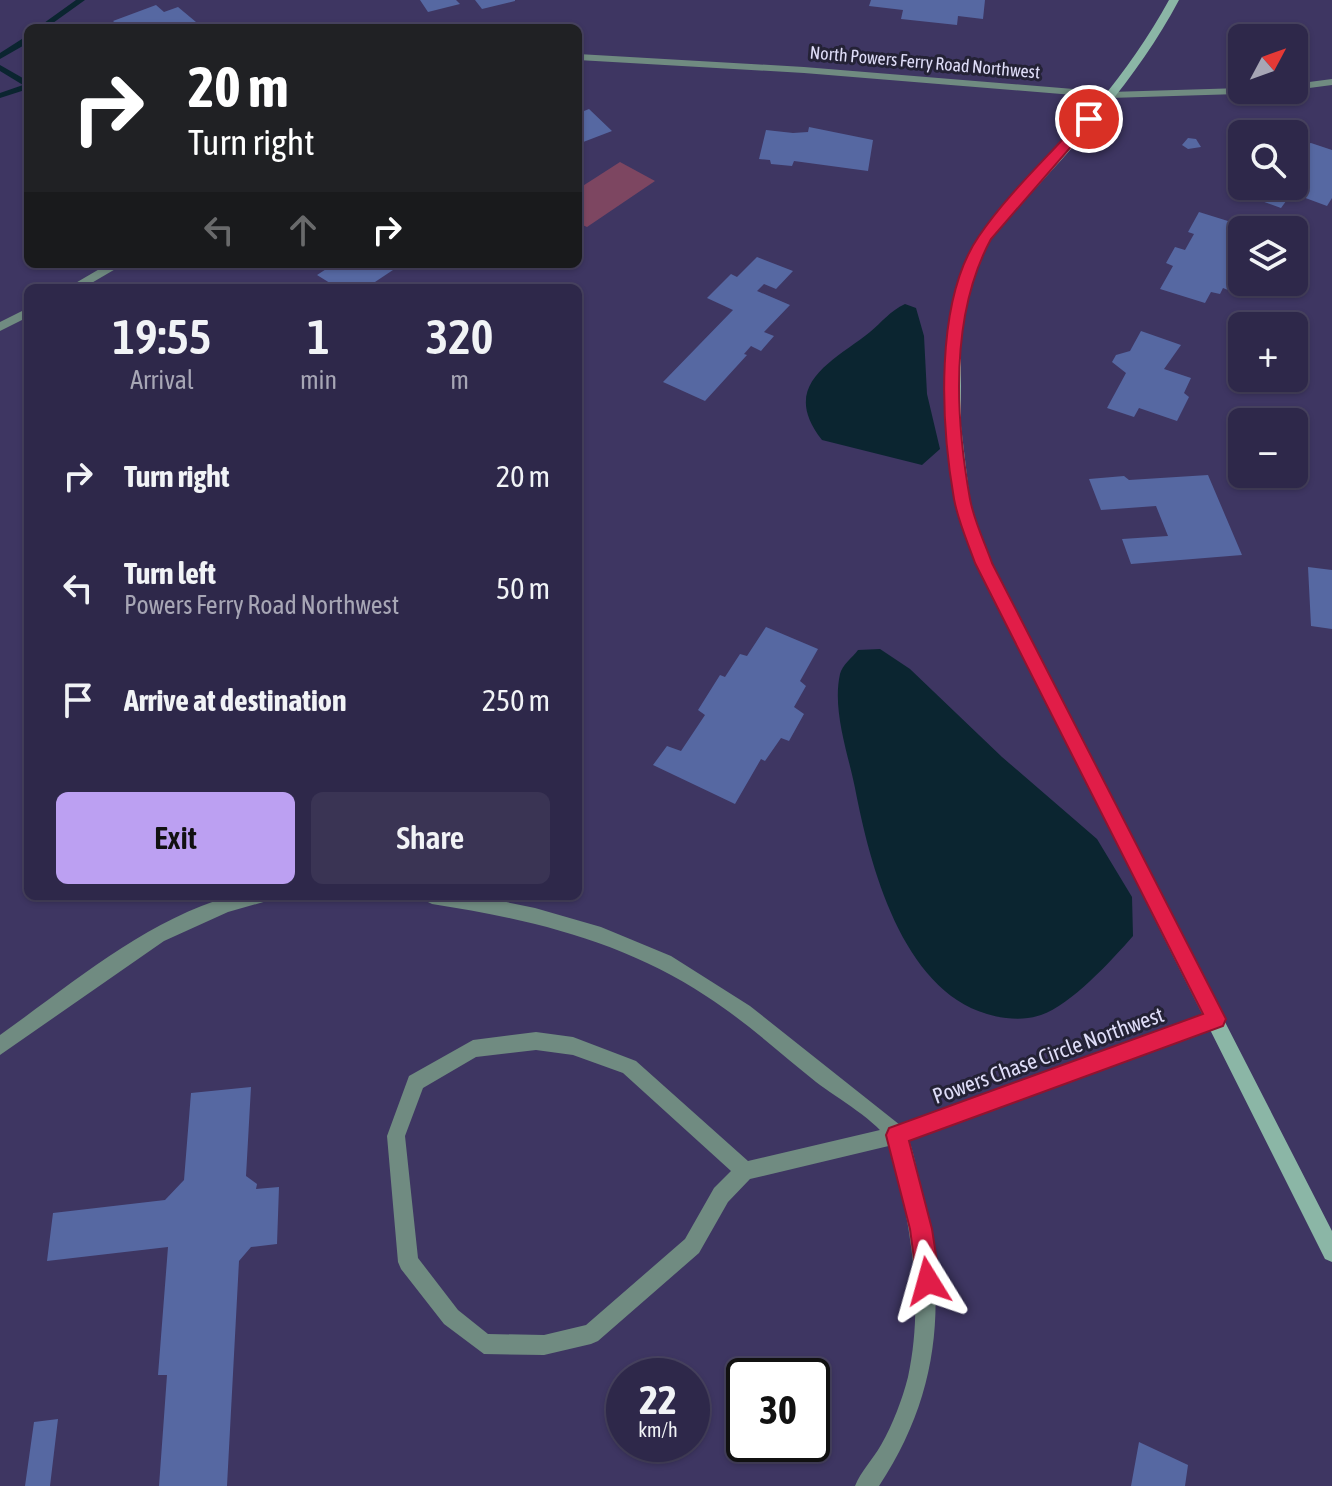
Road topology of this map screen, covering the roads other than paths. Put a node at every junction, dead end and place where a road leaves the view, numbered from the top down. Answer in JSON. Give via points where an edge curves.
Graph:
{"nodes":[{"id":1,"x":1174,"y":0,"type":"edge"},
{"id":2,"x":582,"y":57,"type":"edge"},
{"id":3,"x":1332,"y":82,"type":"edge"},
{"id":4,"x":1308,"y":85,"type":"edge"},
{"id":5,"x":1228,"y":91,"type":"edge"},
{"id":6,"x":1110,"y":95,"type":"junction"},
{"id":7,"x":110,"y":268,"type":"edge"},
{"id":8,"x":80,"y":284,"type":"edge"},
{"id":9,"x":24,"y":314,"type":"edge"},
{"id":10,"x":0,"y":327,"type":"edge"},
{"id":11,"x":248,"y":900,"type":"edge"},
{"id":12,"x":461,"y":900,"type":"edge"},
{"id":13,"x":1216,"y":1019,"type":"junction"},
{"id":14,"x":0,"y":1046,"type":"edge"},
{"id":15,"x":897,"y":1135,"type":"junction"},
{"id":16,"x":745,"y":1171,"type":"junction"},
{"id":17,"x":1332,"y":1252,"type":"edge"},
{"id":18,"x":866,"y":1486,"type":"edge"}],
"edges":[{"from":1,"to":6,"type":"street","via":[[1157,35]]},
{"from":2,"to":6,"type":"street","name":"North Powers Ferry Road Northwest"},
{"from":3,"to":4,"type":"street"},
{"from":5,"to":6,"type":"street","name":"North Powers Ferry Road Northwest"},
{"from":6,"to":13,"type":"street","via":[[985,237],[973,259],[955,321],[954,426],[963,501],[983,563]]},
{"from":7,"to":8,"type":"street"},
{"from":9,"to":10,"type":"street"},
{"from":11,"to":14,"type":"street","via":[[208,912],[149,942]]},
{"from":12,"to":15,"type":"street","via":[[511,907],[587,928],[649,953],[698,980]]},
{"from":13,"to":15,"type":"street","name":"Powers Chase Circle Northwest"},
{"from":13,"to":17,"type":"street"},
{"from":15,"to":16,"type":"street","name":"Powers Chase Circle Northwest"},
{"from":15,"to":18,"type":"street","via":[[921,1229],[928,1281],[926,1335],[913,1399],[882,1465]]},
{"from":16,"to":16,"type":"street","via":[[629,1067],[573,1046],[536,1041],[473,1049],[416,1082],[396,1136],[408,1262],[451,1317],[484,1344],[544,1345],[591,1334],[692,1246],[721,1195]]}]}
